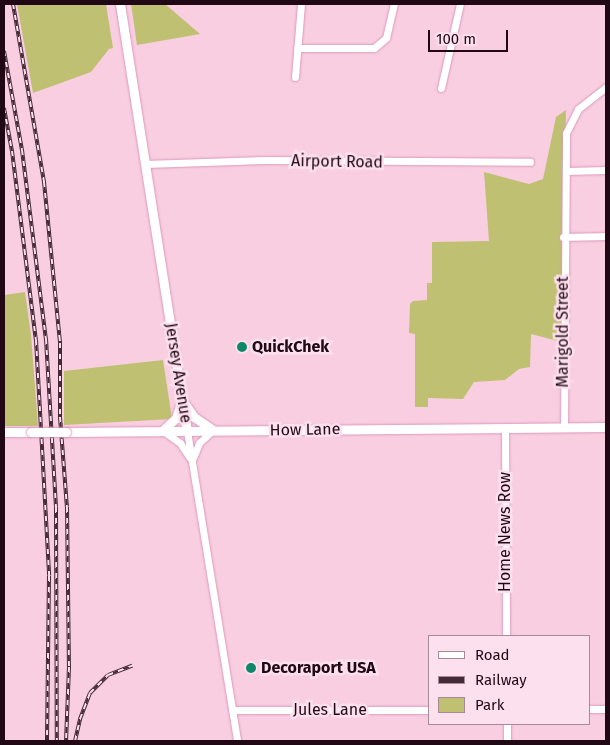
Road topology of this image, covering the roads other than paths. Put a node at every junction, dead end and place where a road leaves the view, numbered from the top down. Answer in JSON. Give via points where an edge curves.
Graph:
{"nodes":[{"id":1,"x":120,"y":4,"type":"edge"},
{"id":2,"x":301,"y":4,"type":"edge"},
{"id":3,"x":394,"y":4,"type":"edge"},
{"id":4,"x":460,"y":4,"type":"edge"},
{"id":5,"x":297,"y":48,"type":"junction"},
{"id":6,"x":295,"y":77,"type":"dead end"},
{"id":7,"x":606,"y":87,"type":"edge"},
{"id":8,"x":441,"y":88,"type":"dead end"},
{"id":9,"x":530,"y":162,"type":"dead end"},
{"id":10,"x":145,"y":164,"type":"junction"},
{"id":11,"x":606,"y":170,"type":"edge"},
{"id":12,"x":566,"y":171,"type":"junction"},
{"id":13,"x":606,"y":236,"type":"edge"},
{"id":14,"x":563,"y":238,"type":"junction"},
{"id":15,"x":182,"y":397,"type":"junction"},
{"id":16,"x":564,"y":427,"type":"junction"},
{"id":17,"x":606,"y":427,"type":"edge"},
{"id":18,"x":506,"y":428,"type":"junction"},
{"id":19,"x":213,"y":430,"type":"junction"},
{"id":20,"x":162,"y":431,"type":"junction"},
{"id":21,"x":187,"y":431,"type":"junction"},
{"id":22,"x":4,"y":432,"type":"edge"},
{"id":23,"x":192,"y":461,"type":"junction"},
{"id":24,"x":506,"y":635,"type":"edge"},
{"id":25,"x":590,"y":709,"type":"edge"},
{"id":26,"x":606,"y":709,"type":"edge"},
{"id":27,"x":232,"y":710,"type":"junction"},
{"id":28,"x":428,"y":710,"type":"edge"},
{"id":29,"x":507,"y":725,"type":"edge"},
{"id":30,"x":237,"y":741,"type":"edge"},
{"id":31,"x":507,"y":741,"type":"edge"}],
"edges":[{"from":1,"to":10,"type":"main road","name":"Jersey Avenue"},
{"from":2,"to":5,"type":"street"},
{"from":3,"to":5,"type":"street","via":[[386,38],[374,48]]},
{"from":4,"to":8,"type":"street"},
{"from":5,"to":6,"type":"street"},
{"from":7,"to":12,"type":"street","name":"Marigold Street","via":[[578,109],[571,120],[566,132]]},
{"from":9,"to":10,"type":"street","name":"Airport Road","via":[[264,160]]},
{"from":10,"to":15,"type":"main road","name":"Jersey Avenue"},
{"from":11,"to":12,"type":"street"},
{"from":12,"to":14,"type":"street","name":"Marigold Street"},
{"from":13,"to":14,"type":"street"},
{"from":14,"to":16,"type":"street","name":"Marigold Street"},
{"from":15,"to":19,"type":"main road","via":[[194,418]]},
{"from":15,"to":20,"type":"main road","via":[[176,418]]},
{"from":15,"to":21,"type":"main road","name":"Jersey Avenue"},
{"from":16,"to":17,"type":"main road","name":"How Lane"},
{"from":16,"to":18,"type":"main road","name":"How Lane"},
{"from":18,"to":19,"type":"main road","name":"How Lane"},
{"from":18,"to":24,"type":"street","name":"Home News Row"},
{"from":19,"to":21,"type":"main road","name":"How Lane"},
{"from":19,"to":23,"type":"street","via":[[199,443]]},
{"from":20,"to":21,"type":"main road","name":"How Lane"},
{"from":20,"to":22,"type":"main road","name":"How Lane","bridge":true},
{"from":20,"to":23,"type":"street","via":[[182,445]]},
{"from":21,"to":23,"type":"street","name":"Jersey Avenue"},
{"from":23,"to":27,"type":"street","name":"Jersey Avenue"},
{"from":25,"to":26,"type":"street"},
{"from":27,"to":28,"type":"street","name":"Jules Lane"},
{"from":27,"to":30,"type":"street","name":"Jersey Avenue"},
{"from":29,"to":31,"type":"street"}]}
